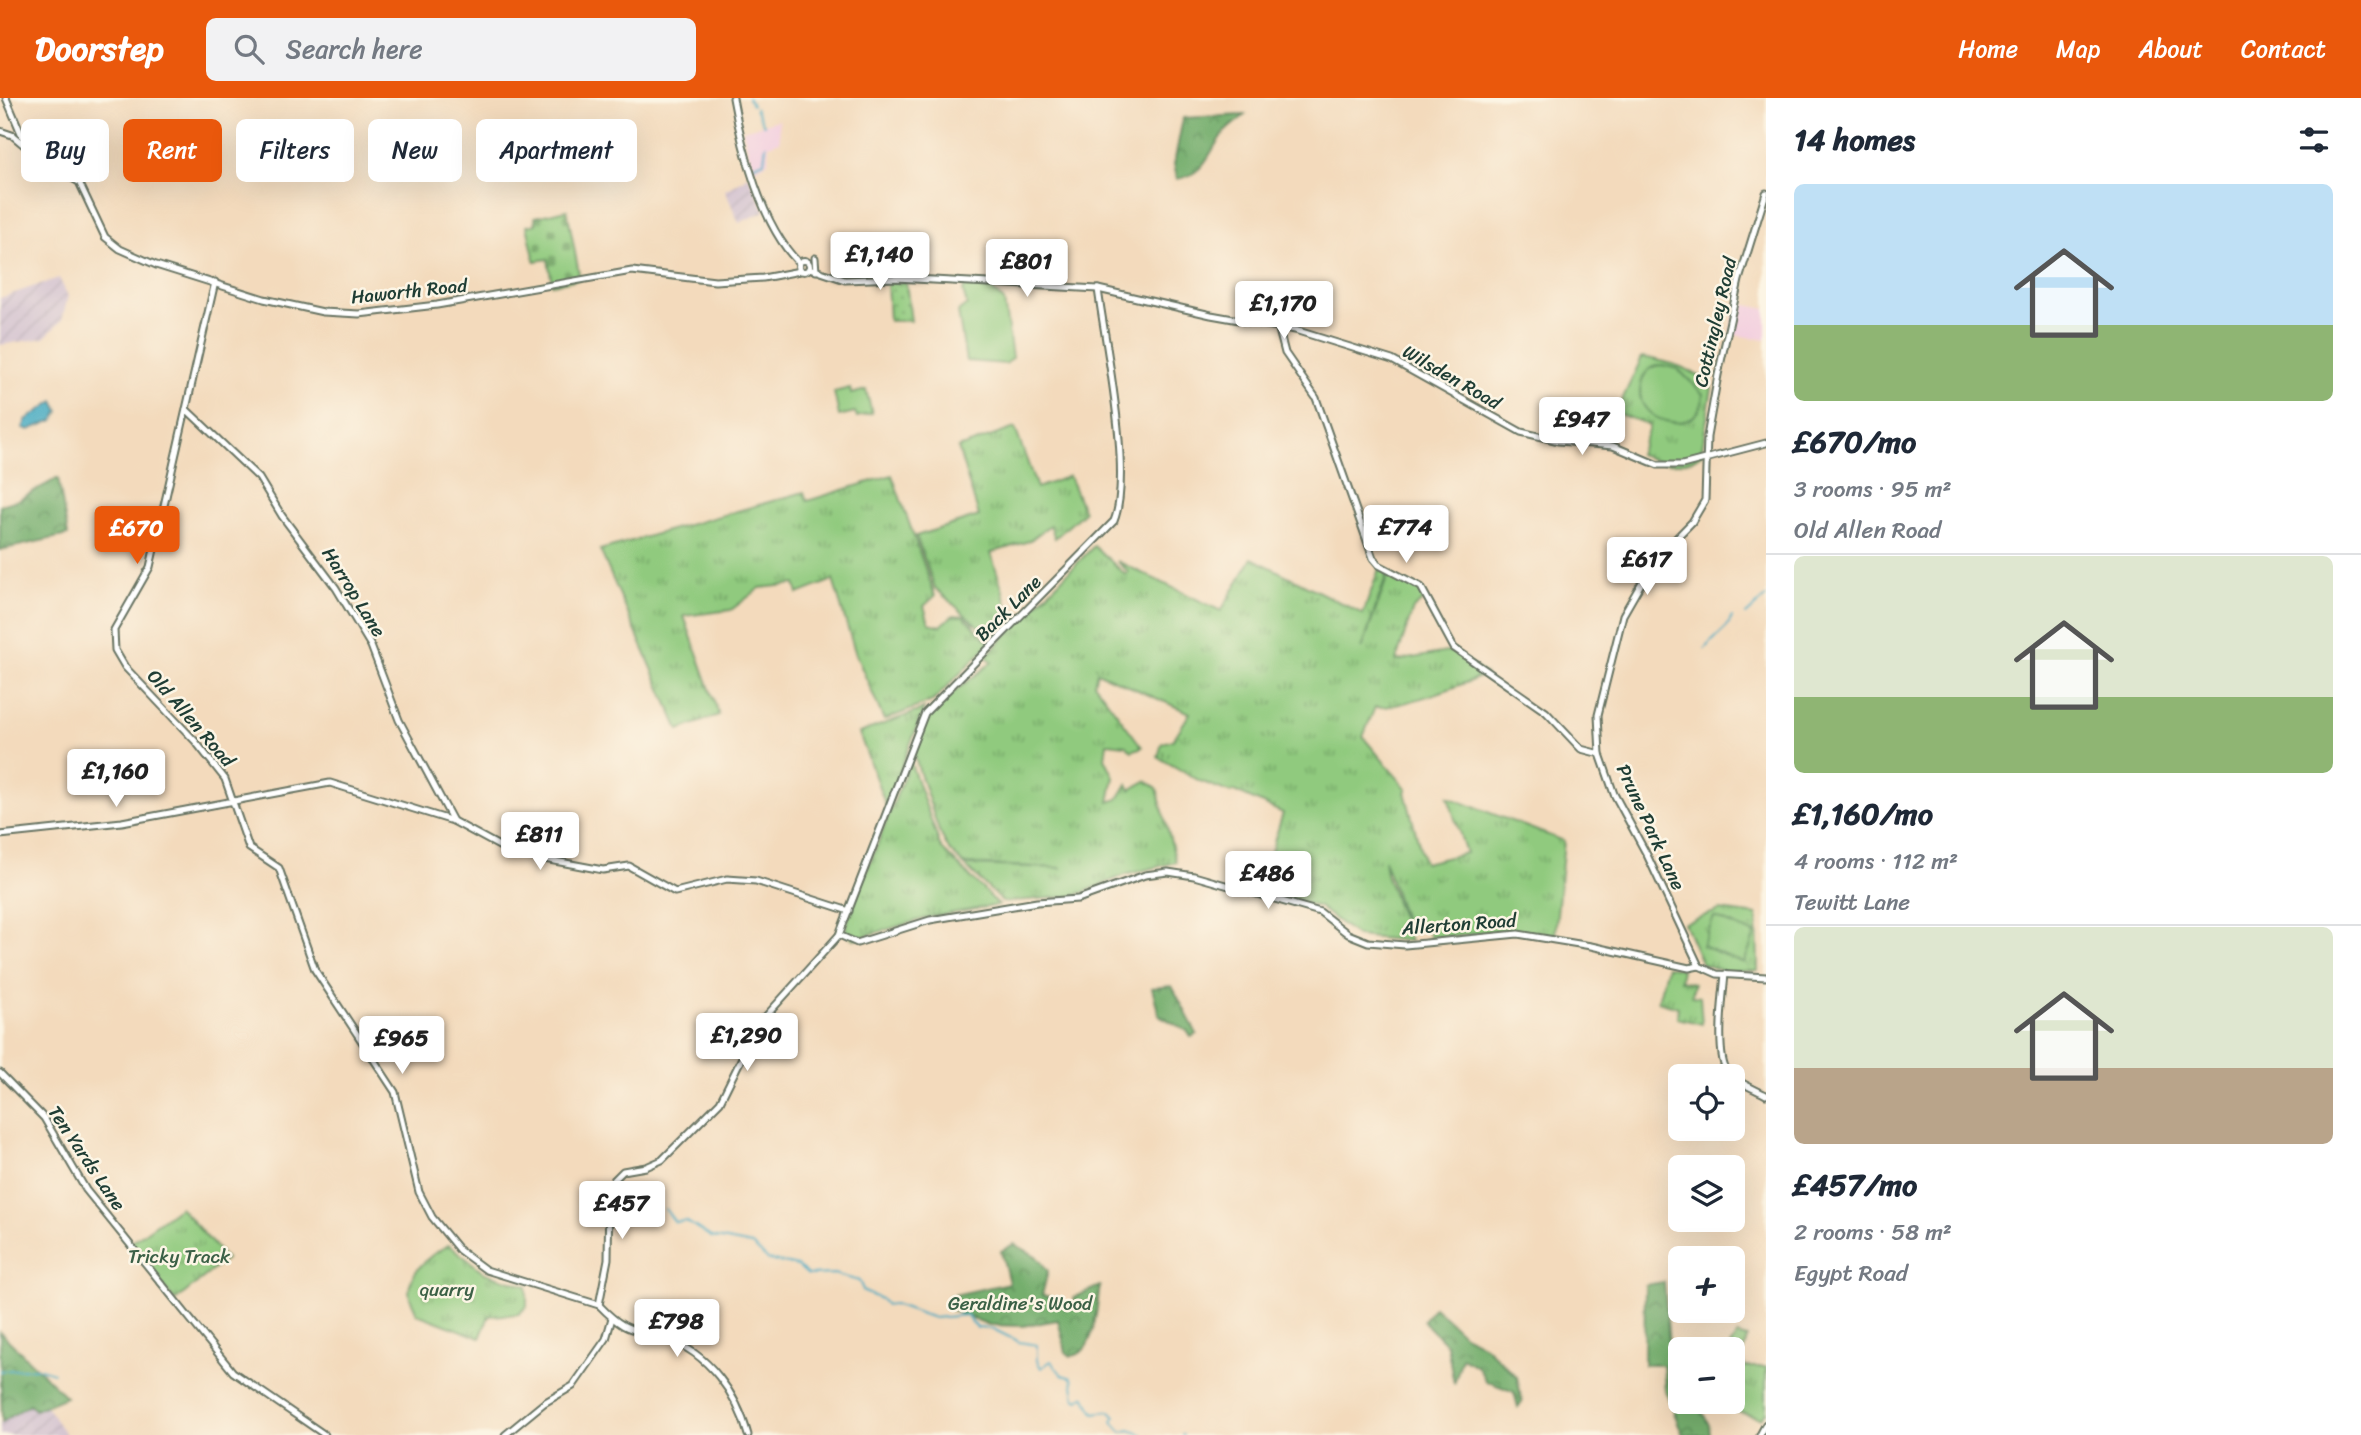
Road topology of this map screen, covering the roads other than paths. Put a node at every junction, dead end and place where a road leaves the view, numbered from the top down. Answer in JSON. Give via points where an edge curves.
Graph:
{"nodes":[{"id":1,"x":6,"y":98,"type":"edge"},
{"id":2,"x":733,"y":98,"type":"edge"},
{"id":3,"x":0,"y":131,"type":"edge"},
{"id":4,"x":21,"y":134,"type":"edge"},
{"id":5,"x":21,"y":143,"type":"edge"},
{"id":6,"x":79,"y":182,"type":"edge"},
{"id":7,"x":1766,"y":192,"type":"edge"},
{"id":8,"x":814,"y":258,"type":"dead end"},
{"id":9,"x":799,"y":263,"type":"junction"},
{"id":10,"x":809,"y":268,"type":"junction"},
{"id":11,"x":800,"y":271,"type":"junction"},
{"id":12,"x":816,"y":271,"type":"junction"},
{"id":13,"x":215,"y":282,"type":"junction"},
{"id":14,"x":1098,"y":289,"type":"junction"},
{"id":15,"x":1278,"y":326,"type":"junction"},
{"id":16,"x":186,"y":409,"type":"junction"},
{"id":17,"x":1766,"y":443,"type":"edge"},
{"id":18,"x":1706,"y":460,"type":"junction"},
{"id":19,"x":1600,"y":754,"type":"junction"},
{"id":20,"x":234,"y":803,"type":"junction"},
{"id":21,"x":453,"y":821,"type":"junction"},
{"id":22,"x":0,"y":835,"type":"edge"},
{"id":23,"x":849,"y":911,"type":"junction"},
{"id":24,"x":839,"y":935,"type":"junction"},
{"id":25,"x":1699,"y":966,"type":"junction"},
{"id":26,"x":1725,"y":974,"type":"junction"},
{"id":27,"x":1766,"y":977,"type":"edge"},
{"id":28,"x":0,"y":1073,"type":"edge"},
{"id":29,"x":1766,"y":1095,"type":"edge"},
{"id":30,"x":600,"y":1305,"type":"junction"},
{"id":31,"x":612,"y":1318,"type":"junction"},
{"id":32,"x":1766,"y":1424,"type":"edge"},
{"id":33,"x":325,"y":1435,"type":"edge"},
{"id":34,"x":505,"y":1435,"type":"edge"},
{"id":35,"x":748,"y":1435,"type":"edge"},
{"id":36,"x":1760,"y":1435,"type":"edge"}],
"edges":[{"from":1,"to":4,"type":"street"},
{"from":2,"to":9,"type":"street","via":[[748,169],[780,236]]},
{"from":3,"to":5,"type":"street","name":"Haworth Road"},
{"from":6,"to":13,"type":"street","name":"Haworth Road","via":[[112,244],[147,261]]},
{"from":7,"to":18,"type":"street","name":"Cottingley Road","via":[[1727,332]]},
{"from":8,"to":12,"type":"street"},
{"from":9,"to":10,"type":"street","via":[[807,262]]},
{"from":9,"to":11,"type":"street"},
{"from":10,"to":11,"type":"street","name":"Haworth Road"},
{"from":10,"to":12,"type":"street"},
{"from":11,"to":13,"type":"street","name":"Haworth Road","via":[[715,281],[632,271],[478,299],[359,314],[277,302]]},
{"from":12,"to":14,"type":"street","via":[[845,280],[896,278]]},
{"from":13,"to":16,"type":"street","name":"Old Allen Road"},
{"from":14,"to":15,"type":"street","name":"Wilsden Road"},
{"from":14,"to":23,"type":"street","name":"Back Lane","via":[[1119,464],[1118,512],[1108,530],[925,713]]},
{"from":15,"to":18,"type":"street","name":"Wilsden Road","via":[[1392,360],[1521,432],[1613,446],[1658,465]]},
{"from":15,"to":19,"type":"street","name":"Prune Park Lane","via":[[1285,353],[1316,398],[1373,558],[1420,587],[1454,648],[1546,712],[1581,749]]},
{"from":16,"to":20,"type":"street","name":"Old Allen Road","via":[[149,573],[118,620],[113,642],[125,667],[220,772]]},
{"from":16,"to":21,"type":"street","name":"Harrop Lane","via":[[259,478],[336,588],[371,646],[399,720]]},
{"from":17,"to":18,"type":"street"},
{"from":18,"to":19,"type":"street","name":"Cottingley Road","via":[[1701,508],[1661,551],[1623,615],[1598,715]]},
{"from":19,"to":25,"type":"street","name":"Prune Park Lane","via":[[1614,794]]},
{"from":20,"to":21,"type":"street","via":[[330,783]]},
{"from":20,"to":22,"type":"street"},
{"from":20,"to":30,"type":"street","name":"Old Allen Road","via":[[249,848],[274,863],[283,875],[315,970],[395,1092],[419,1192],[432,1217],[459,1250],[486,1270]]},
{"from":21,"to":23,"type":"street","via":[[512,853],[603,870],[629,866],[676,892],[727,879],[756,881]]},
{"from":23,"to":24,"type":"street","name":"Back Lane"},
{"from":24,"to":25,"type":"street","name":"Allerton Road","via":[[857,943],[930,920],[1037,902],[1078,900],[1145,875],[1168,872],[1320,912],[1348,934],[1368,942],[1405,945],[1518,934],[1689,968]]},
{"from":24,"to":30,"type":"street","name":"Back Lane","via":[[758,1025],[720,1102],[662,1160],[630,1169],[610,1186],[608,1259]]},
{"from":25,"to":26,"type":"street","name":"Allerton Road"},
{"from":26,"to":27,"type":"street","name":"Allerton Road"},
{"from":26,"to":29,"type":"street","via":[[1724,1062],[1728,1073]]},
{"from":28,"to":33,"type":"street","name":"Ten Yards Lane","via":[[44,1118],[86,1191],[233,1372]]},
{"from":30,"to":31,"type":"street"},
{"from":31,"to":34,"type":"street","via":[[606,1339],[573,1386]]},
{"from":31,"to":35,"type":"street","via":[[626,1329],[664,1339],[706,1360]]},
{"from":32,"to":36,"type":"street"}]}
